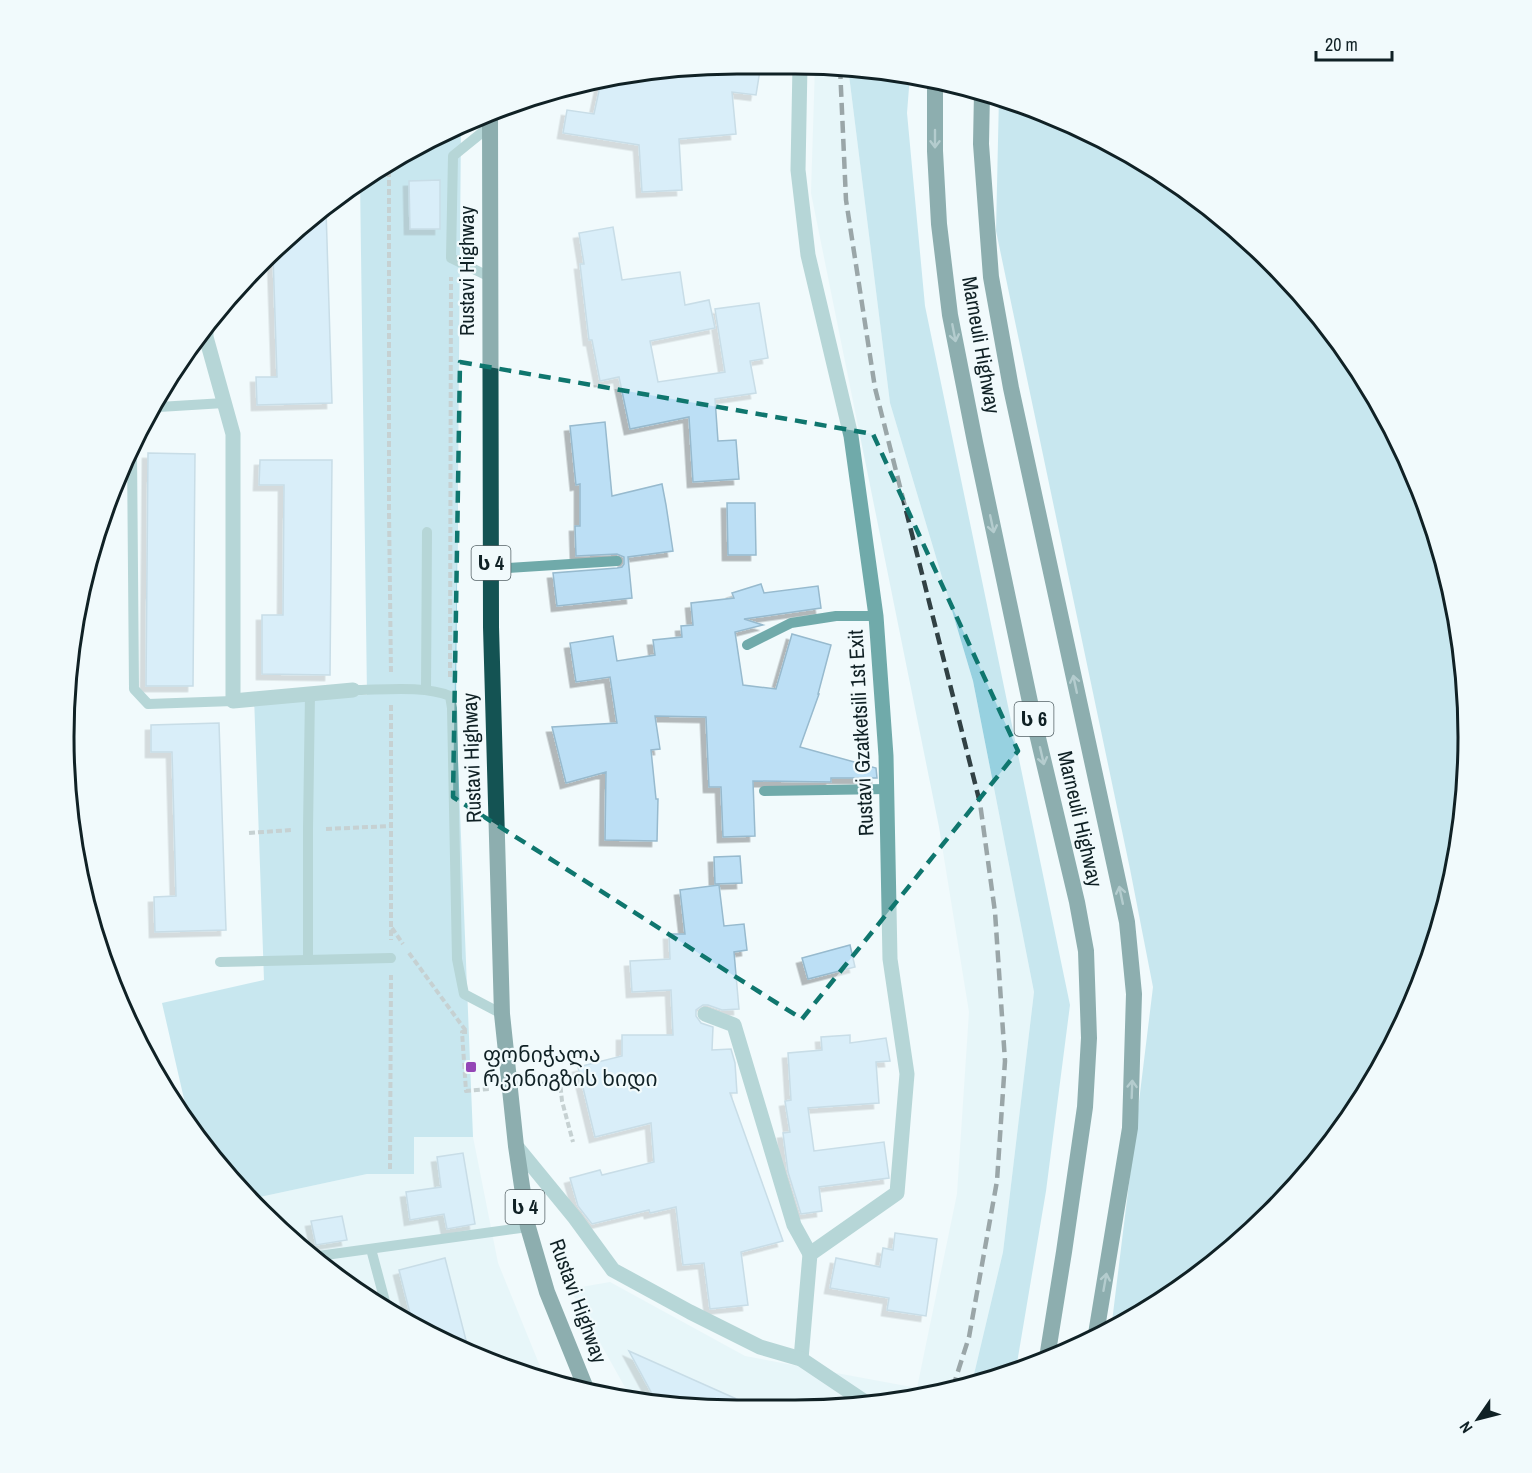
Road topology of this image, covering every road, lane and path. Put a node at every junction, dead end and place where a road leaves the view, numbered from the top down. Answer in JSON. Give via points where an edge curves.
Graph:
{"nodes":[{"id":1,"x":800,"y":74,"type":"edge"},
{"id":2,"x":935,"y":88,"type":"edge"},
{"id":3,"x":982,"y":101,"type":"edge"},
{"id":4,"x":490,"y":121,"type":"edge"},
{"id":5,"x":486,"y":123,"type":"edge"},
{"id":6,"x":389,"y":172,"type":"edge"},
{"id":7,"x":451,"y":258,"type":"junction"},
{"id":8,"x":490,"y":277,"type":"junction"},
{"id":9,"x":205,"y":341,"type":"edge"},
{"id":10,"x":224,"y":403,"type":"junction"},
{"id":11,"x":161,"y":407,"type":"edge"},
{"id":12,"x":132,"y":465,"type":"edge"},
{"id":13,"x":427,"y":532,"type":"dead end"},
{"id":14,"x":617,"y":561,"type":"dead end"},
{"id":15,"x":490,"y":569,"type":"junction"},
{"id":16,"x":876,"y":616,"type":"junction"},
{"id":17,"x":747,"y":645,"type":"dead end"},
{"id":18,"x":353,"y":690,"type":"joint"},
{"id":19,"x":391,"y":690,"type":"junction"},
{"id":20,"x":426,"y":690,"type":"junction"},
{"id":21,"x":310,"y":694,"type":"junction"},
{"id":22,"x":450,"y":696,"type":"junction"},
{"id":23,"x":233,"y":702,"type":"junction"},
{"id":24,"x":886,"y":789,"type":"junction"},
{"id":25,"x":764,"y":791,"type":"dead end"},
{"id":26,"x":391,"y":928,"type":"junction"},
{"id":27,"x":391,"y":958,"type":"junction"},
{"id":28,"x":308,"y":960,"type":"junction"},
{"id":29,"x":220,"y":962,"type":"dead end"},
{"id":30,"x":502,"y":1014,"type":"junction"},
{"id":31,"x":705,"y":1014,"type":"dead end"},
{"id":32,"x":560,"y":1082,"type":"dead end"},
{"id":33,"x":466,"y":1091,"type":"dead end"},
{"id":34,"x":573,"y":1142,"type":"dead end"},
{"id":35,"x":516,"y":1146,"type":"junction"},
{"id":36,"x":390,"y":1169,"type":"dead end"},
{"id":37,"x":528,"y":1227,"type":"junction"},
{"id":38,"x":370,"y":1249,"type":"junction"},
{"id":39,"x":810,"y":1254,"type":"junction"},
{"id":40,"x":324,"y":1255,"type":"edge"},
{"id":41,"x":384,"y":1298,"type":"edge"},
{"id":42,"x":1097,"y":1327,"type":"edge"},
{"id":43,"x":1048,"y":1349,"type":"edge"},
{"id":44,"x":801,"y":1359,"type":"junction"},
{"id":45,"x":583,"y":1381,"type":"edge"},
{"id":46,"x":857,"y":1396,"type":"edge"}],
"edges":[{"from":1,"to":16,"type":"street","name":"Rustavi Gzatketsili 1st Exit","via":[[798,170],[808,255],[851,436]]},
{"from":2,"to":43,"type":"highway","name":"Marneuli Highway","number":"ს 6","one_way":true,"via":[[939,224],[950,315],[1086,951],[1089,1038],[1084,1107]]},
{"from":42,"to":3,"type":"highway","name":"Marneuli Highway","number":"ს 6","one_way":true,"via":[[1130,1128],[1134,994],[1127,922],[990,277]]},
{"from":4,"to":8,"type":"highway","name":"Rustavi Highway","number":"ს 4"},
{"from":5,"to":7,"type":"lane","via":[[453,156]]},
{"from":6,"to":19,"type":"path"},
{"from":7,"to":8,"type":"lane"},
{"from":7,"to":22,"type":"path"},
{"from":8,"to":15,"type":"highway","name":"Rustavi Highway","number":"ს 4"},
{"from":9,"to":10,"type":"street"},
{"from":10,"to":11,"type":"lane"},
{"from":10,"to":23,"type":"street","via":[[233,434]]},
{"from":12,"to":23,"type":"lane","via":[[134,689],[148,704]]},
{"from":13,"to":20,"type":"lane"},
{"from":14,"to":15,"type":"lane"},
{"from":15,"to":30,"type":"highway","name":"Rustavi Highway","number":"ს 4"},
{"from":16,"to":17,"type":"lane","via":[[836,616],[791,623]]},
{"from":16,"to":24,"type":"street","name":"Rustavi Gzatketsili 1st Exit"},
{"from":18,"to":19,"type":"lane"},
{"from":18,"to":21,"type":"street"},
{"from":19,"to":20,"type":"lane"},
{"from":19,"to":26,"type":"path"},
{"from":20,"to":22,"type":"lane"},
{"from":21,"to":23,"type":"street"},
{"from":21,"to":28,"type":"lane"},
{"from":22,"to":30,"type":"lane","via":[[457,959],[464,994]]},
{"from":24,"to":25,"type":"lane"},
{"from":24,"to":39,"type":"street","name":"Rustavi Gzatketsili 1st Exit","via":[[890,959],[907,1074],[897,1193]]},
{"from":26,"to":27,"type":"path"},
{"from":26,"to":33,"type":"path","via":[[467,1032],[462,1032]]},
{"from":27,"to":28,"type":"lane"},
{"from":27,"to":36,"type":"path"},
{"from":28,"to":29,"type":"lane"},
{"from":30,"to":35,"type":"highway","name":"Rustavi Highway","number":"ს 4"},
{"from":31,"to":39,"type":"street","via":[[735,1025],[795,1225]]},
{"from":32,"to":34,"type":"path"},
{"from":35,"to":37,"type":"highway","name":"Rustavi Highway","number":"ს 4"},
{"from":35,"to":44,"type":"street","via":[[614,1270],[760,1347]]},
{"from":37,"to":38,"type":"lane"},
{"from":37,"to":45,"type":"highway","name":"Rustavi Highway","number":"ს 4","via":[[547,1292]]},
{"from":38,"to":40,"type":"lane"},
{"from":38,"to":41,"type":"lane"},
{"from":39,"to":44,"type":"street"},
{"from":44,"to":46,"type":"street"}]}
